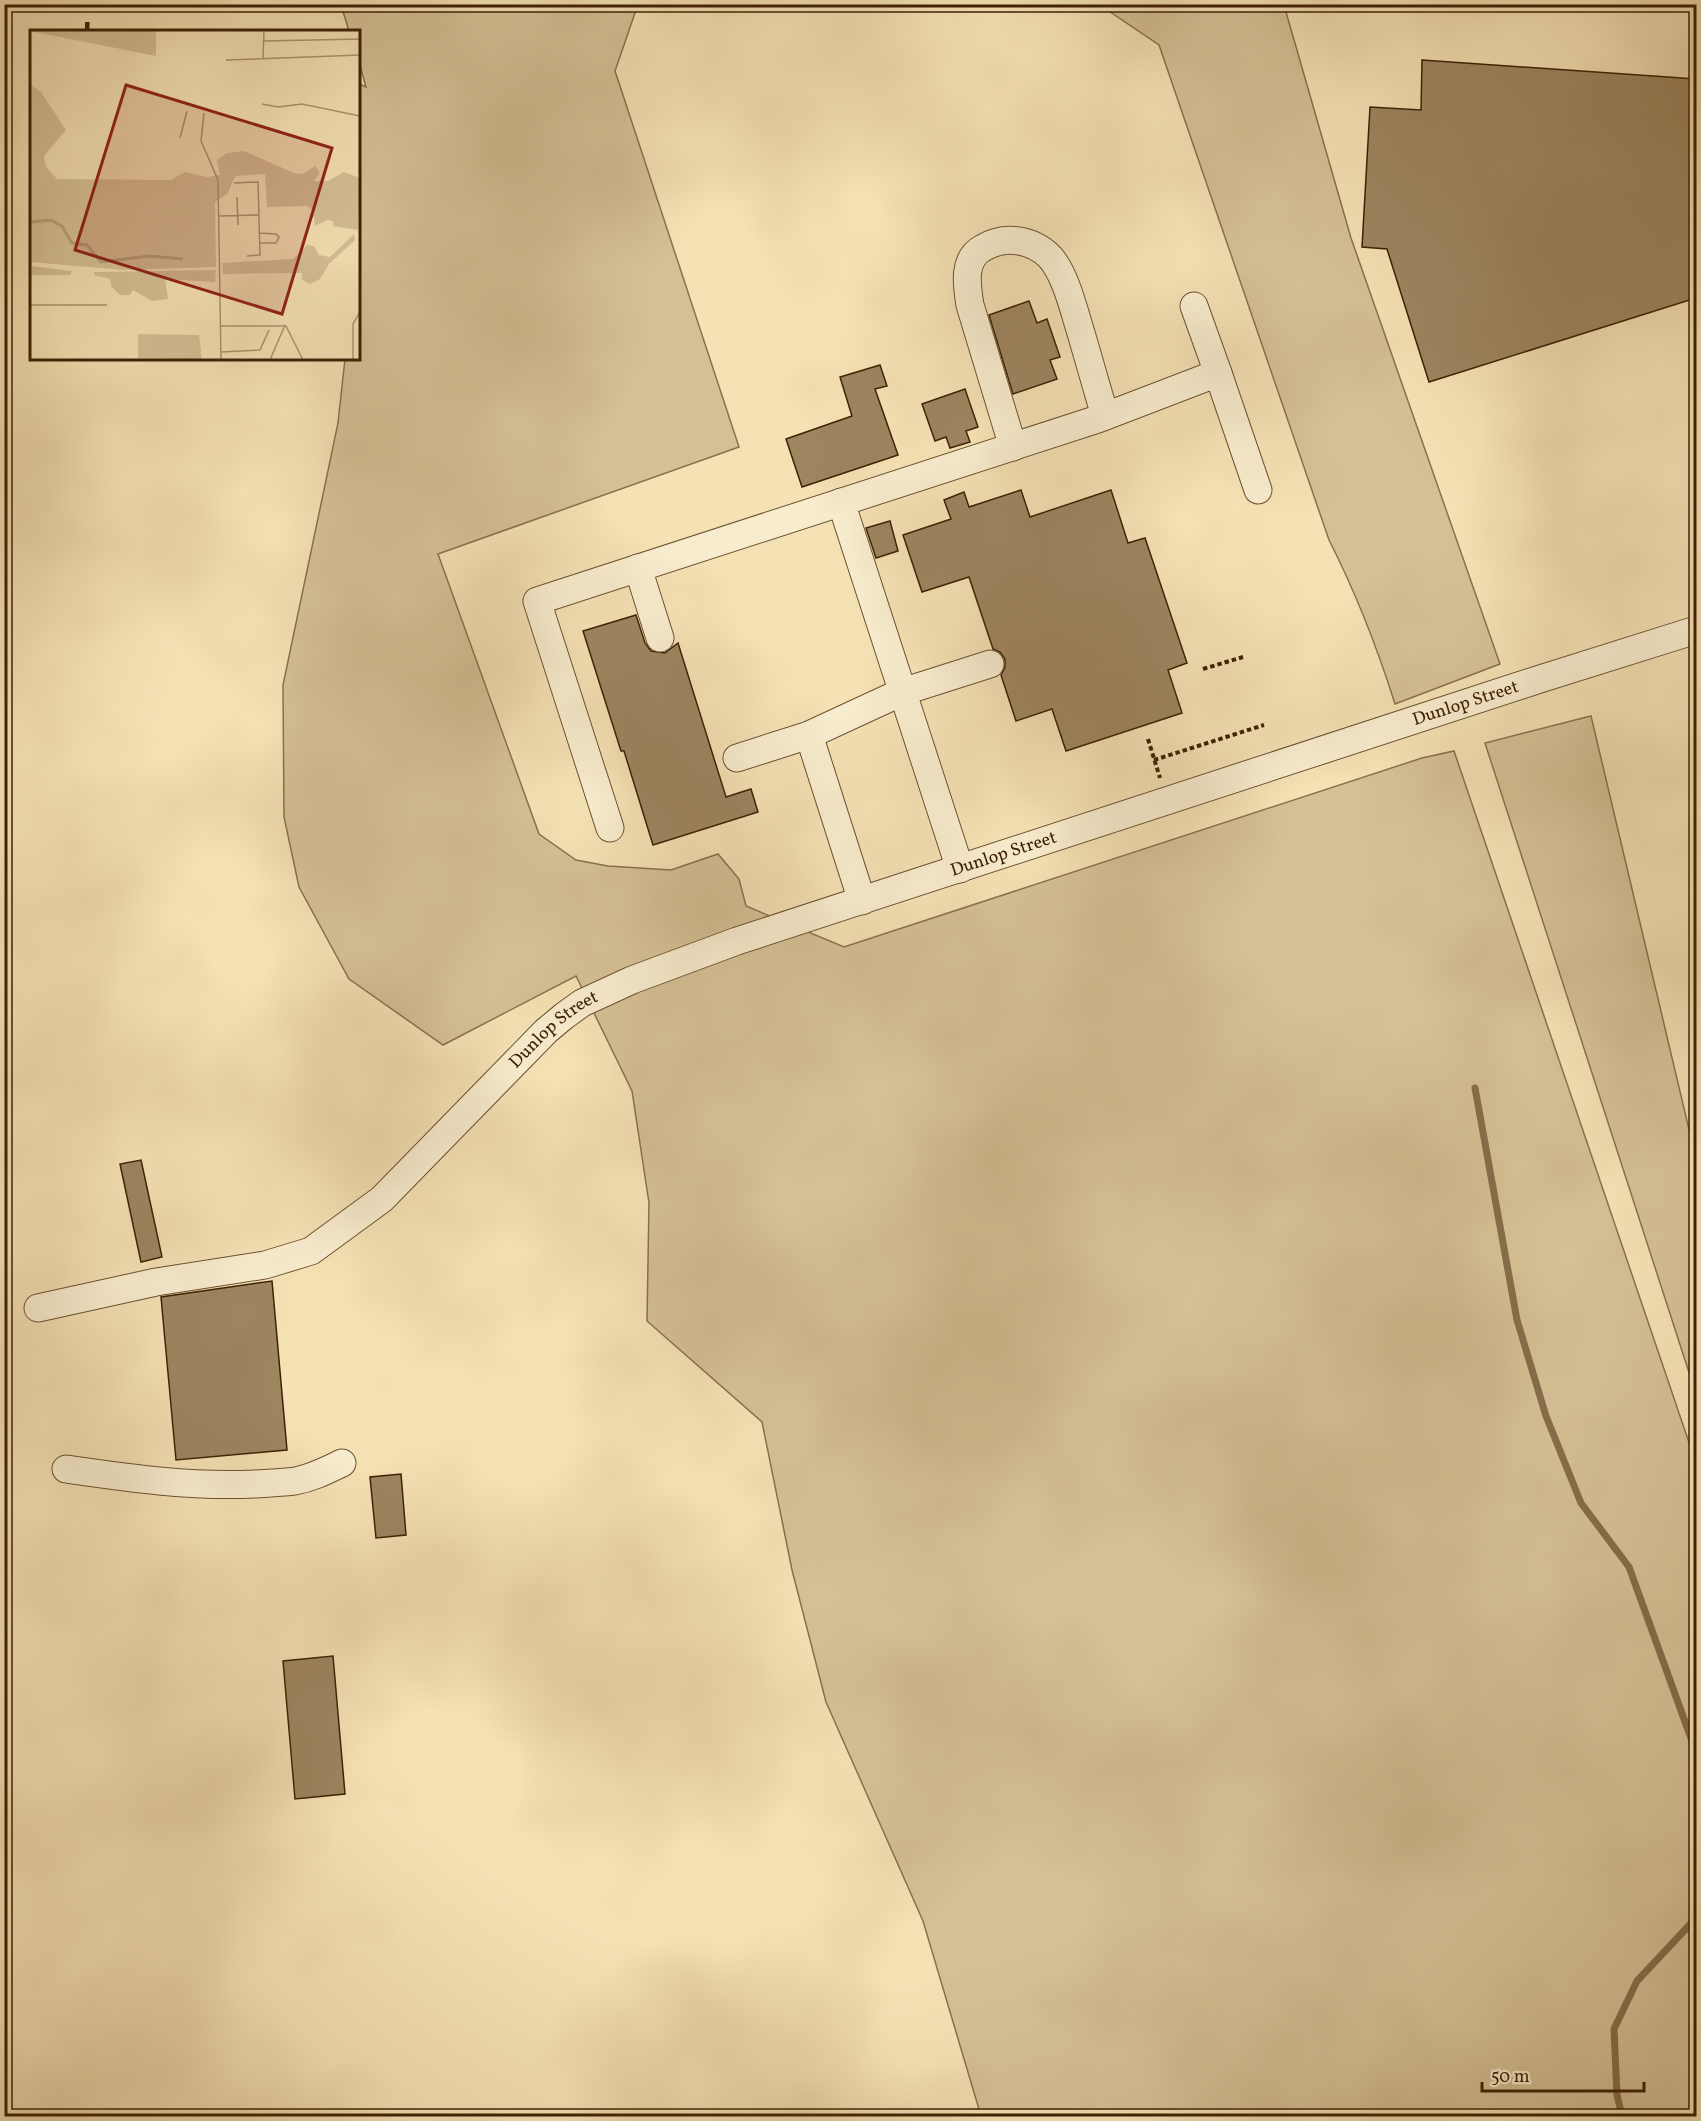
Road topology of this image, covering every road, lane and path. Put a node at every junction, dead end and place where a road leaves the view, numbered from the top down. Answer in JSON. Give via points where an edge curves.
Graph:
{"nodes":[{"id":1,"x":1194,"y":306,"type":"dead end"},
{"id":2,"x":1218,"y":373,"type":"junction"},
{"id":3,"x":1105,"y":416,"type":"junction"},
{"id":4,"x":1013,"y":447,"type":"junction"},
{"id":5,"x":1258,"y":490,"type":"dead end"},
{"id":6,"x":841,"y":502,"type":"junction"},
{"id":7,"x":638,"y":568,"type":"junction"},
{"id":8,"x":1696,"y":630,"type":"edge"},
{"id":9,"x":660,"y":638,"type":"dead end"},
{"id":10,"x":1243,"y":657,"type":"dead end"},
{"id":11,"x":990,"y":664,"type":"dead end"},
{"id":12,"x":1203,"y":669,"type":"dead end"},
{"id":13,"x":902,"y":692,"type":"junction"},
{"id":14,"x":1264,"y":724,"type":"dead end"},
{"id":15,"x":809,"y":735,"type":"junction"},
{"id":16,"x":1148,"y":739,"type":"dead end"},
{"id":17,"x":737,"y":758,"type":"dead end"},
{"id":18,"x":1154,"y":760,"type":"junction"},
{"id":19,"x":1167,"y":801,"type":"junction"},
{"id":20,"x":610,"y":828,"type":"dead end"},
{"id":21,"x":960,"y":869,"type":"junction"},
{"id":22,"x":862,"y":901,"type":"junction"},
{"id":23,"x":38,"y":1308,"type":"dead end"},
{"id":24,"x":342,"y":1463,"type":"dead end"},
{"id":25,"x":66,"y":1469,"type":"dead end"}],
"edges":[{"from":1,"to":2,"type":"street"},
{"from":2,"to":3,"type":"street"},
{"from":2,"to":5,"type":"street"},
{"from":3,"to":4,"type":"street"},
{"from":3,"to":4,"type":"street","via":[[1071,302],[1051,259],[1023,241],[993,242],[977,251],[967,281],[970,305]]},
{"from":4,"to":6,"type":"street"},
{"from":6,"to":7,"type":"street"},
{"from":6,"to":13,"type":"street"},
{"from":7,"to":9,"type":"street"},
{"from":7,"to":20,"type":"street","via":[[537,601]]},
{"from":8,"to":19,"type":"street","name":"Dunlop Street"},
{"from":10,"to":12,"type":"path"},
{"from":11,"to":13,"type":"street"},
{"from":13,"to":15,"type":"street"},
{"from":13,"to":21,"type":"street"},
{"from":14,"to":18,"type":"path"},
{"from":15,"to":17,"type":"street"},
{"from":15,"to":22,"type":"street"},
{"from":16,"to":18,"type":"path"},
{"from":18,"to":19,"type":"path"},
{"from":19,"to":21,"type":"street","name":"Dunlop Street"},
{"from":21,"to":22,"type":"street","name":"Dunlop Street"},
{"from":22,"to":23,"type":"street","name":"Dunlop Street","via":[[671,965],[582,1004],[546,1031],[382,1199],[311,1251],[234,1271],[156,1282]]},
{"from":24,"to":25,"type":"street","via":[[296,1481],[229,1485],[164,1483]]}]}
